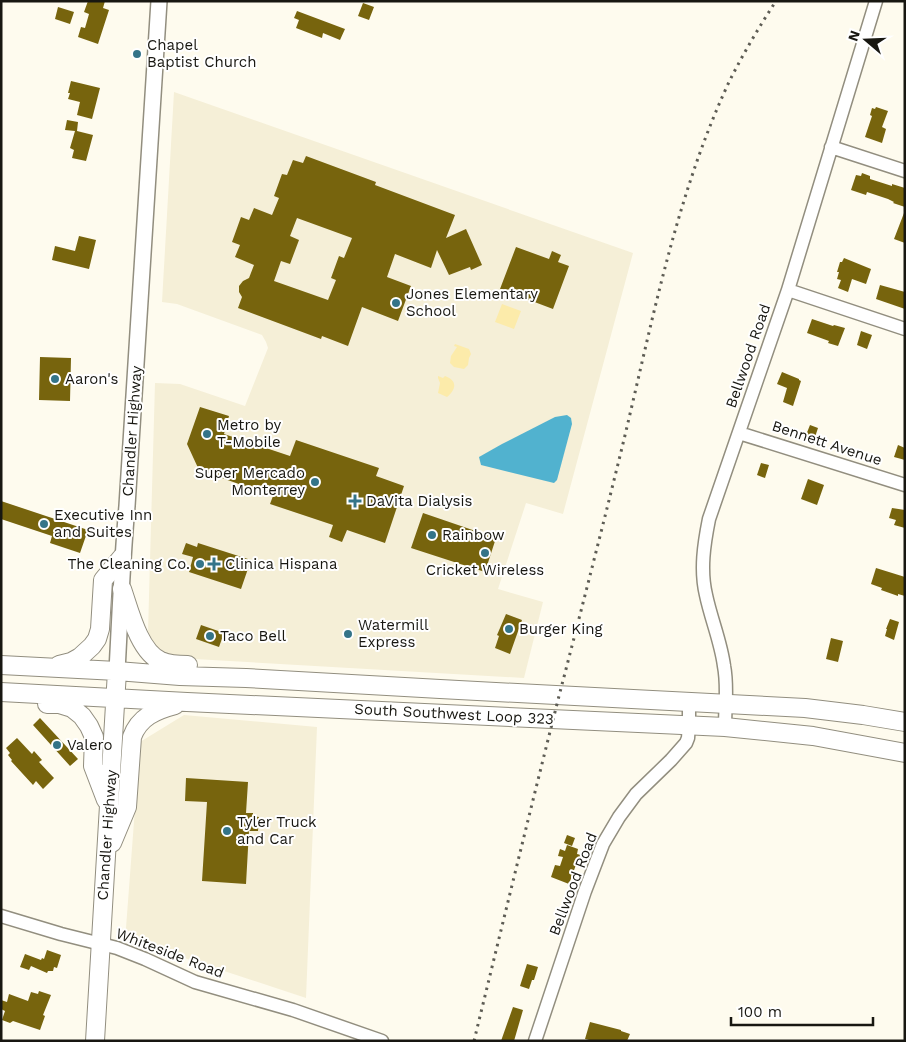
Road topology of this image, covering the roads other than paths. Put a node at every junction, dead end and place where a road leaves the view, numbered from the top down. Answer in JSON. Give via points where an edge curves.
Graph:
{"nodes":[{"id":1,"x":159,"y":1,"type":"edge"},
{"id":2,"x":876,"y":1,"type":"edge"},
{"id":3,"x":831,"y":147,"type":"junction"},
{"id":4,"x":905,"y":170,"type":"edge"},
{"id":5,"x":788,"y":290,"type":"junction"},
{"id":6,"x":905,"y":329,"type":"edge"},
{"id":7,"x":739,"y":433,"type":"junction"},
{"id":8,"x":905,"y":485,"type":"edge"},
{"id":9,"x":122,"y":557,"type":"junction"},
{"id":10,"x":122,"y":589,"type":"junction"},
{"id":11,"x":1,"y":665,"type":"edge"},
{"id":12,"x":51,"y":668,"type":"junction"},
{"id":13,"x":117,"y":671,"type":"junction"},
{"id":14,"x":246,"y":678,"type":"junction"},
{"id":15,"x":1,"y":692,"type":"edge"},
{"id":16,"x":116,"y":697,"type":"junction"},
{"id":17,"x":1,"y":701,"type":"edge"},
{"id":18,"x":187,"y":702,"type":"junction"},
{"id":19,"x":690,"y":702,"type":"junction"},
{"id":20,"x":726,"y":704,"type":"junction"},
{"id":21,"x":905,"y":722,"type":"edge"},
{"id":22,"x":689,"y":725,"type":"junction"},
{"id":23,"x":725,"y":727,"type":"junction"},
{"id":24,"x":905,"y":753,"type":"edge"},
{"id":25,"x":109,"y":807,"type":"junction"},
{"id":26,"x":106,"y":855,"type":"junction"},
{"id":27,"x":1,"y":916,"type":"edge"},
{"id":28,"x":100,"y":944,"type":"junction"},
{"id":29,"x":95,"y":1041,"type":"edge"},
{"id":30,"x":382,"y":1041,"type":"edge"},
{"id":31,"x":535,"y":1041,"type":"edge"}],
"edges":[{"from":1,"to":9,"type":"main road","name":"Chandler Highway"},
{"from":2,"to":3,"type":"street","name":"Bellwood Road"},
{"from":3,"to":4,"type":"street"},
{"from":3,"to":5,"type":"street","name":"Bellwood Road"},
{"from":5,"to":6,"type":"street"},
{"from":5,"to":7,"type":"street","name":"Bellwood Road"},
{"from":7,"to":8,"type":"street","name":"Bennett Avenue"},
{"from":7,"to":20,"type":"street","name":"Bellwood Road","via":[[709,519],[704,555],[706,595],[724,664]]},
{"from":9,"to":10,"type":"main road","name":"Chandler Highway"},
{"from":9,"to":12,"type":"highway","via":[[103,580],[97,639],[80,657]]},
{"from":10,"to":13,"type":"main road","name":"Chandler Highway"},
{"from":10,"to":14,"type":"highway","via":[[140,637],[158,660],[172,664],[225,667]]},
{"from":11,"to":12,"type":"highway","name":"South Southwest Loop 323"},
{"from":12,"to":13,"type":"highway","name":"South Southwest Loop 323"},
{"from":13,"to":14,"type":"highway","name":"South Southwest Loop 323"},
{"from":13,"to":16,"type":"highway","name":"Chandler Highway"},
{"from":14,"to":19,"type":"highway","name":"South Southwest Loop 323"},
{"from":15,"to":16,"type":"highway","name":"South Southwest Loop 323"},
{"from":16,"to":18,"type":"highway","name":"South Southwest Loop 323"},
{"from":16,"to":25,"type":"highway","name":"Chandler Highway"},
{"from":17,"to":25,"type":"highway","via":[[59,704],[82,716],[94,737],[93,766]]},
{"from":18,"to":22,"type":"highway","name":"South Southwest Loop 323"},
{"from":18,"to":26,"type":"highway","via":[[155,711],[135,729],[127,807]]},
{"from":19,"to":20,"type":"highway","name":"South Southwest Loop 323"},
{"from":19,"to":22,"type":"street","name":"Bellwood Road"},
{"from":20,"to":21,"type":"highway","name":"South Southwest Loop 323","via":[[805,708]]},
{"from":20,"to":23,"type":"street","name":"Bellwood Road"},
{"from":22,"to":23,"type":"highway","name":"South Southwest Loop 323"},
{"from":22,"to":31,"type":"street","name":"Bellwood Road","via":[[688,738],[682,749],[636,794],[603,844]]},
{"from":23,"to":24,"type":"highway","name":"South Southwest Loop 323","via":[[814,736]]},
{"from":25,"to":26,"type":"highway","name":"Chandler Highway"},
{"from":26,"to":28,"type":"highway","name":"Chandler Highway"},
{"from":27,"to":28,"type":"street","name":"Whiteside Road"},
{"from":28,"to":29,"type":"highway","name":"Chandler Highway"},
{"from":28,"to":30,"type":"street","name":"Whiteside Road","via":[[128,952],[195,982],[293,1010]]}]}
